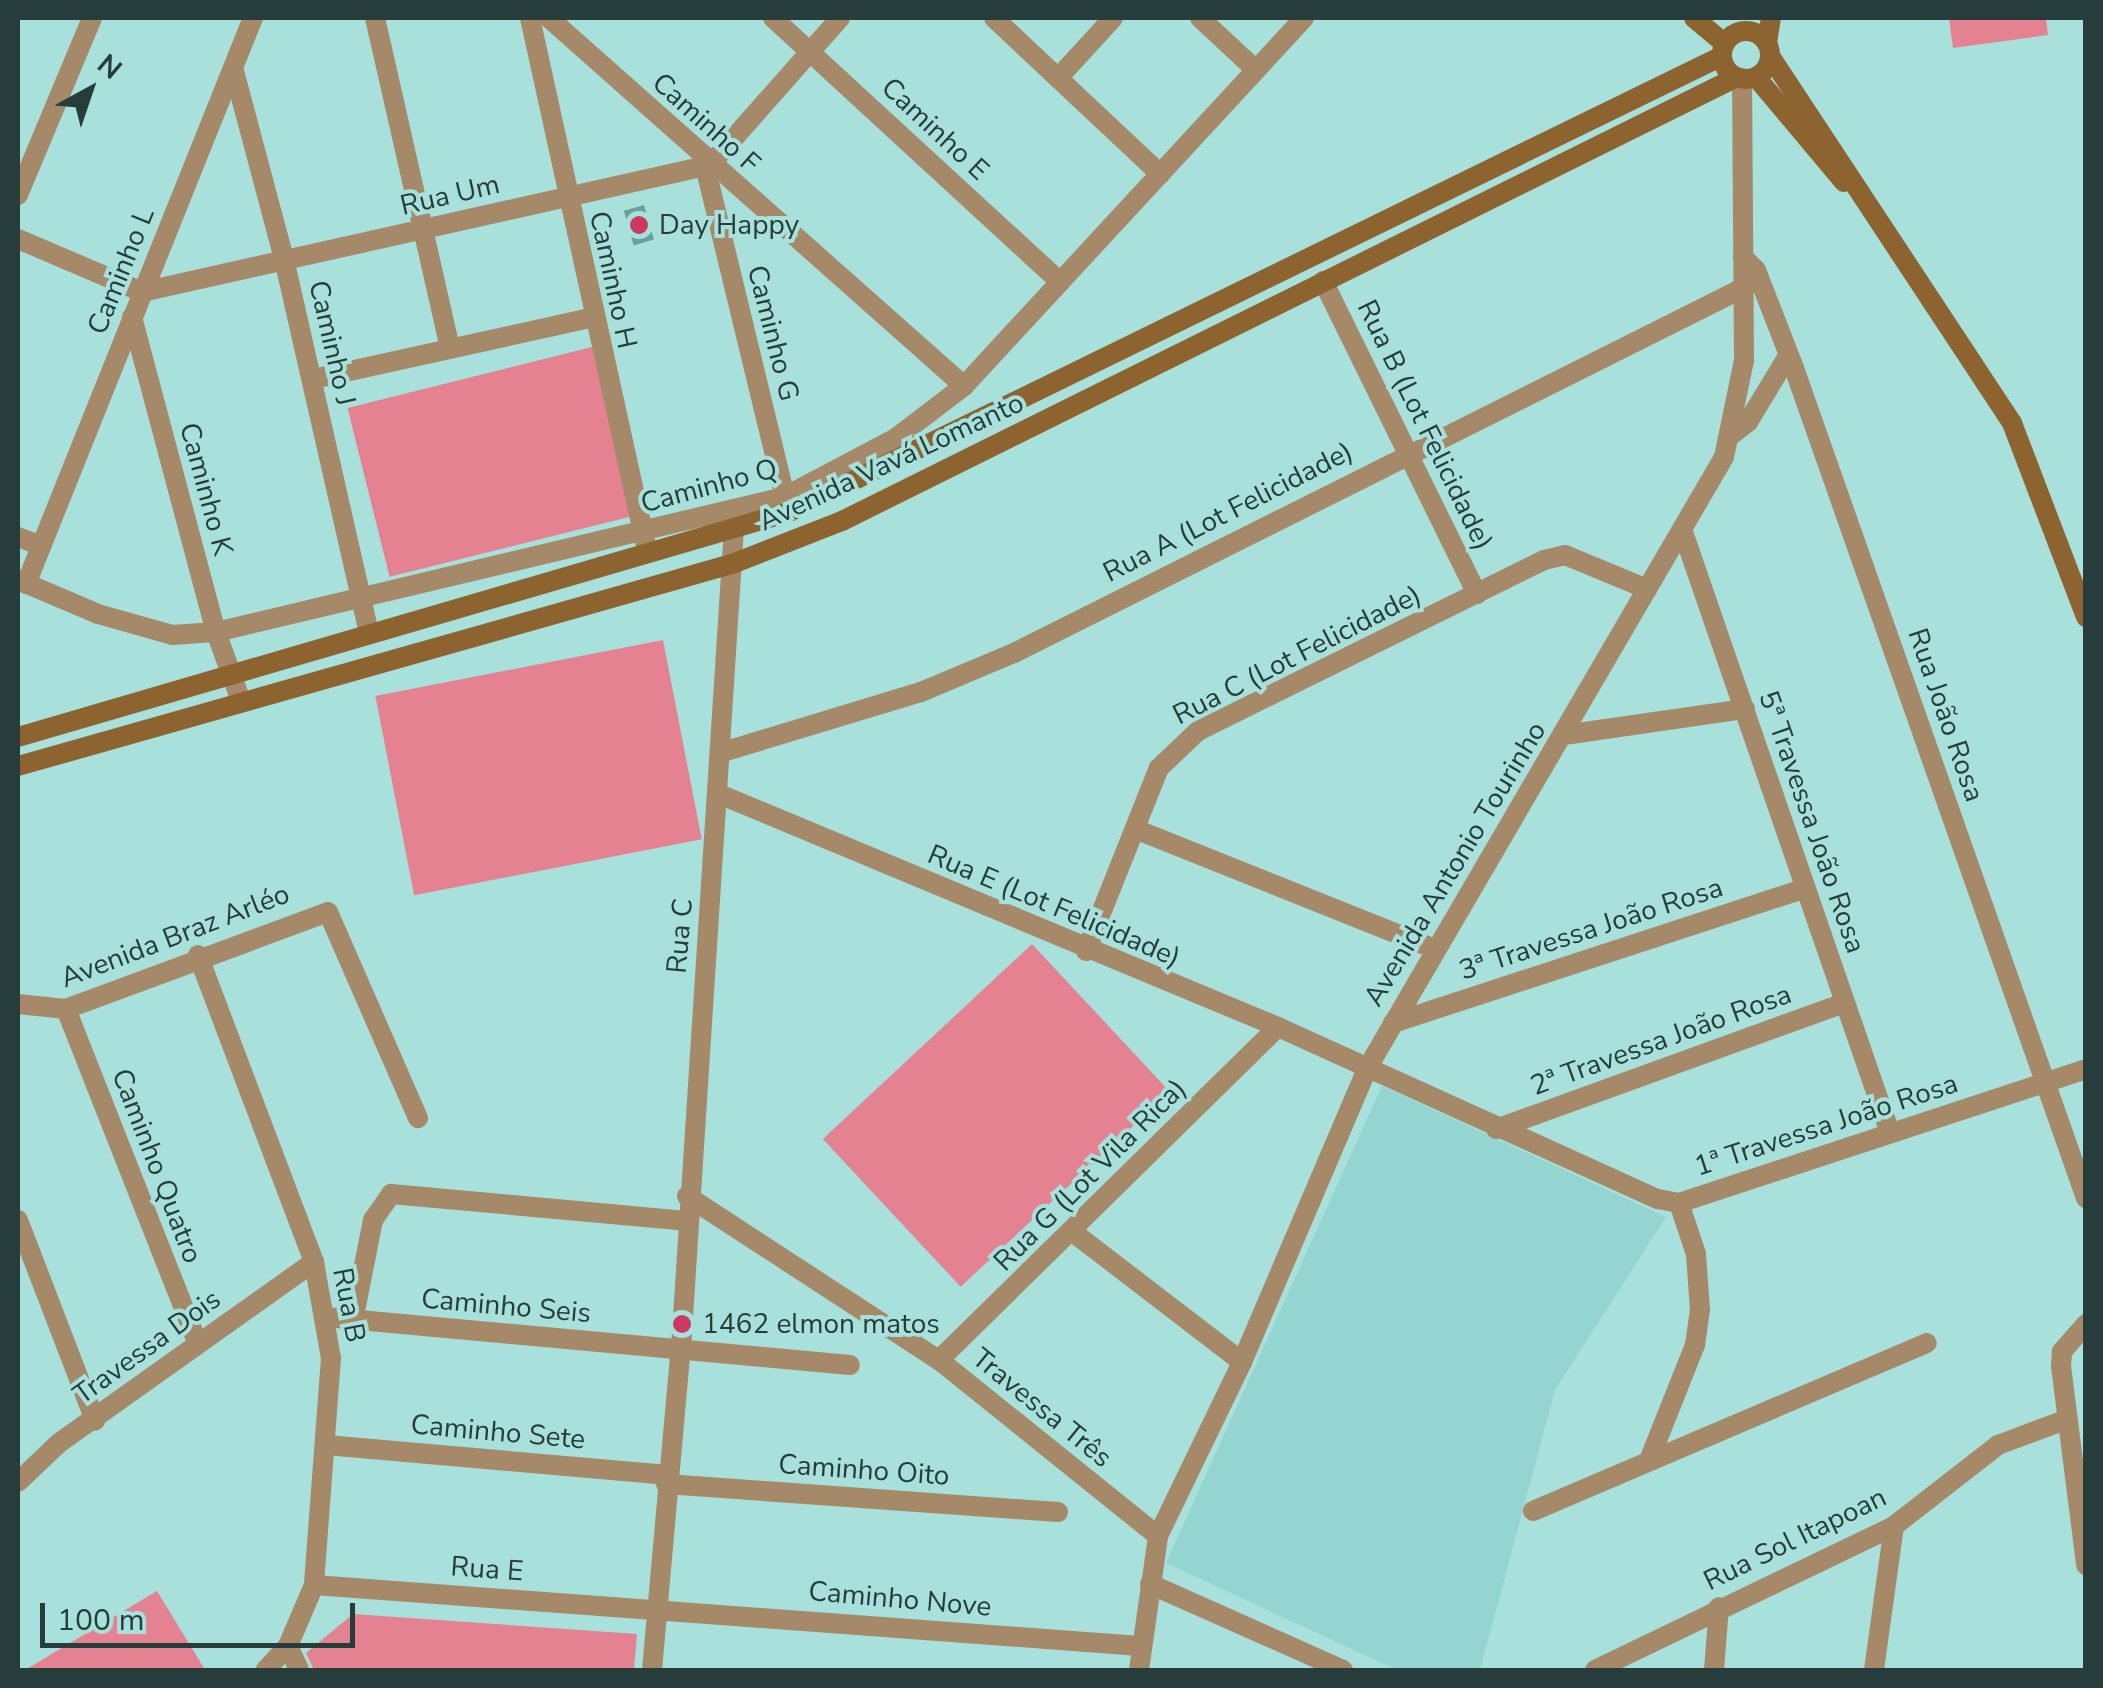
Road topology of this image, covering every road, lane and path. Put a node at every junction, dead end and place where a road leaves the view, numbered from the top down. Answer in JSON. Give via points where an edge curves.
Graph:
{"nodes":[{"id":1,"x":92,"y":18,"type":"edge"},
{"id":2,"x":253,"y":18,"type":"edge"},
{"id":3,"x":375,"y":18,"type":"edge"},
{"id":4,"x":530,"y":18,"type":"edge"},
{"id":5,"x":549,"y":18,"type":"edge"},
{"id":6,"x":773,"y":18,"type":"edge"},
{"id":7,"x":840,"y":18,"type":"edge"},
{"id":8,"x":994,"y":18,"type":"edge"},
{"id":9,"x":1113,"y":18,"type":"edge"},
{"id":10,"x":1200,"y":18,"type":"edge"},
{"id":11,"x":1304,"y":18,"type":"edge"},
{"id":12,"x":1694,"y":18,"type":"edge"},
{"id":13,"x":1771,"y":18,"type":"edge"},
{"id":14,"x":1744,"y":24,"type":"edge"},
{"id":15,"x":1723,"y":50,"type":"junction"},
{"id":16,"x":1769,"y":50,"type":"junction"},
{"id":17,"x":810,"y":51,"type":"junction"},
{"id":18,"x":1256,"y":70,"type":"junction"},
{"id":19,"x":234,"y":71,"type":"junction"},
{"id":20,"x":1058,"y":78,"type":"junction"},
{"id":21,"x":1745,"y":78,"type":"junction"},
{"id":22,"x":708,"y":166,"type":"junction"},
{"id":23,"x":1160,"y":174,"type":"junction"},
{"id":24,"x":1850,"y":186,"type":"junction"},
{"id":25,"x":18,"y":195,"type":"edge"},
{"id":26,"x":568,"y":196,"type":"junction"},
{"id":27,"x":425,"y":230,"type":"junction"},
{"id":28,"x":18,"y":239,"type":"edge"},
{"id":29,"x":1742,"y":256,"type":"junction"},
{"id":30,"x":284,"y":259,"type":"junction"},
{"id":31,"x":1324,"y":281,"type":"junction"},
{"id":32,"x":1060,"y":282,"type":"junction"},
{"id":33,"x":1745,"y":287,"type":"junction"},
{"id":34,"x":142,"y":292,"type":"junction"},
{"id":35,"x":132,"y":318,"type":"junction"},
{"id":36,"x":591,"y":318,"type":"junction"},
{"id":37,"x":450,"y":348,"type":"junction"},
{"id":38,"x":1788,"y":356,"type":"junction"},
{"id":39,"x":313,"y":379,"type":"junction"},
{"id":40,"x":964,"y":386,"type":"junction"},
{"id":41,"x":1730,"y":436,"type":"junction"},
{"id":42,"x":1408,"y":451,"type":"junction"},
{"id":43,"x":787,"y":504,"type":"junction"},
{"id":44,"x":734,"y":529,"type":"junction"},
{"id":45,"x":1683,"y":532,"type":"junction"},
{"id":46,"x":18,"y":537,"type":"edge"},
{"id":47,"x":645,"y":542,"type":"junction"},
{"id":48,"x":40,"y":546,"type":"junction"},
{"id":49,"x":732,"y":564,"type":"junction"},
{"id":50,"x":22,"y":582,"type":"edge"},
{"id":51,"x":1647,"y":588,"type":"junction"},
{"id":52,"x":1477,"y":594,"type":"junction"},
{"id":53,"x":358,"y":597,"type":"junction"},
{"id":54,"x":2086,"y":618,"type":"edge"},
{"id":55,"x":368,"y":630,"type":"junction"},
{"id":56,"x":216,"y":632,"type":"junction"},
{"id":57,"x":230,"y":673,"type":"junction"},
{"id":58,"x":242,"y":701,"type":"junction"},
{"id":59,"x":1746,"y":709,"type":"junction"},
{"id":60,"x":1564,"y":735,"type":"junction"},
{"id":61,"x":18,"y":737,"type":"edge"},
{"id":62,"x":723,"y":752,"type":"junction"},
{"id":63,"x":18,"y":766,"type":"edge"},
{"id":64,"x":719,"y":794,"type":"junction"},
{"id":65,"x":1136,"y":829,"type":"junction"},
{"id":66,"x":1805,"y":888,"type":"junction"},
{"id":67,"x":1436,"y":949,"type":"junction"},
{"id":68,"x":1086,"y":950,"type":"junction"},
{"id":69,"x":198,"y":955,"type":"junction"},
{"id":70,"x":1844,"y":1002,"type":"junction"},
{"id":71,"x":18,"y":1004,"type":"edge"},
{"id":72,"x":66,"y":1009,"type":"junction"},
{"id":73,"x":1393,"y":1023,"type":"junction"},
{"id":74,"x":1278,"y":1026,"type":"junction"},
{"id":75,"x":1368,"y":1068,"type":"junction"},
{"id":76,"x":2086,"y":1069,"type":"edge"},
{"id":77,"x":2047,"y":1082,"type":"junction"},
{"id":78,"x":418,"y":1118,"type":"dead end"},
{"id":79,"x":1496,"y":1128,"type":"junction"},
{"id":80,"x":1889,"y":1130,"type":"junction"},
{"id":81,"x":687,"y":1196,"type":"junction"},
{"id":82,"x":2086,"y":1198,"type":"edge"},
{"id":83,"x":1679,"y":1203,"type":"junction"},
{"id":84,"x":18,"y":1220,"type":"edge"},
{"id":85,"x":688,"y":1221,"type":"junction"},
{"id":86,"x":1074,"y":1233,"type":"junction"},
{"id":87,"x":314,"y":1262,"type":"junction"},
{"id":88,"x":326,"y":1318,"type":"junction"},
{"id":89,"x":353,"y":1321,"type":"junction"},
{"id":90,"x":2086,"y":1324,"type":"edge"},
{"id":91,"x":197,"y":1342,"type":"junction"},
{"id":92,"x":1927,"y":1343,"type":"dead end"},
{"id":93,"x":681,"y":1348,"type":"junction"},
{"id":94,"x":939,"y":1360,"type":"junction"},
{"id":95,"x":1242,"y":1362,"type":"junction"},
{"id":96,"x":850,"y":1365,"type":"dead end"},
{"id":97,"x":96,"y":1421,"type":"junction"},
{"id":98,"x":2073,"y":1427,"type":"edge"},
{"id":99,"x":326,"y":1445,"type":"junction"},
{"id":100,"x":1650,"y":1458,"type":"junction"},
{"id":101,"x":666,"y":1479,"type":"junction"},
{"id":102,"x":18,"y":1482,"type":"edge"},
{"id":103,"x":1533,"y":1511,"type":"dead end"},
{"id":104,"x":1058,"y":1512,"type":"dead end"},
{"id":105,"x":1894,"y":1526,"type":"junction"},
{"id":106,"x":1158,"y":1536,"type":"junction"},
{"id":107,"x":2086,"y":1565,"type":"edge"},
{"id":108,"x":1150,"y":1584,"type":"junction"},
{"id":109,"x":314,"y":1585,"type":"junction"},
{"id":110,"x":656,"y":1608,"type":"junction"},
{"id":111,"x":1720,"y":1608,"type":"junction"},
{"id":112,"x":288,"y":1646,"type":"junction"},
{"id":113,"x":1140,"y":1646,"type":"junction"},
{"id":114,"x":266,"y":1670,"type":"edge"},
{"id":115,"x":298,"y":1670,"type":"edge"},
{"id":116,"x":652,"y":1670,"type":"edge"},
{"id":117,"x":1138,"y":1670,"type":"edge"},
{"id":118,"x":1343,"y":1670,"type":"edge"},
{"id":119,"x":1595,"y":1670,"type":"edge"},
{"id":120,"x":1714,"y":1670,"type":"edge"},
{"id":121,"x":1874,"y":1670,"type":"edge"}],
"edges":[{"from":1,"to":25,"type":"street"},
{"from":2,"to":19,"type":"street","name":"Caminho L"},
{"from":3,"to":27,"type":"street"},
{"from":4,"to":26,"type":"street","name":"Caminho H"},
{"from":5,"to":22,"type":"street","name":"Caminho F"},
{"from":6,"to":17,"type":"street","name":"Caminho E"},
{"from":7,"to":17,"type":"street"},
{"from":8,"to":20,"type":"street"},
{"from":9,"to":20,"type":"street"},
{"from":10,"to":18,"type":"street"},
{"from":11,"to":18,"type":"street","name":"Caminho Q"},
{"from":12,"to":15,"type":"street"},
{"from":13,"to":16,"type":"street"},
{"from":14,"to":15,"type":"street","name":"Avenida Vavá Lomanto"},
{"from":14,"to":16,"type":"street"},
{"from":15,"to":21,"type":"street"},
{"from":15,"to":43,"type":"street","name":"Avenida Vavá Lomanto"},
{"from":16,"to":21,"type":"street"},
{"from":16,"to":24,"type":"street"},
{"from":17,"to":22,"type":"street"},
{"from":17,"to":32,"type":"street","name":"Caminho E"},
{"from":18,"to":23,"type":"street","name":"Caminho Q"},
{"from":19,"to":30,"type":"street","name":"Caminho J"},
{"from":19,"to":34,"type":"street","name":"Caminho L"},
{"from":20,"to":23,"type":"street"},
{"from":21,"to":24,"type":"street"},
{"from":21,"to":29,"type":"street","name":"Avenida Antonio Tourinho"},
{"from":21,"to":31,"type":"street","name":"Avenida Vavá Lomanto"},
{"from":22,"to":26,"type":"street","name":"Rua Um"},
{"from":22,"to":40,"type":"street","name":"Caminho F"},
{"from":22,"to":43,"type":"street","name":"Caminho G"},
{"from":23,"to":32,"type":"street","name":"Caminho Q"},
{"from":24,"to":54,"type":"street","via":[[2012,422]]},
{"from":26,"to":27,"type":"street","name":"Rua Um"},
{"from":26,"to":36,"type":"street","name":"Caminho H"},
{"from":27,"to":30,"type":"street","name":"Rua Um"},
{"from":27,"to":37,"type":"street"},
{"from":28,"to":34,"type":"street"},
{"from":29,"to":33,"type":"street","name":"Avenida Antonio Tourinho"},
{"from":29,"to":38,"type":"street","name":"Rua João Rosa","via":[[1756,270]]},
{"from":30,"to":34,"type":"street","name":"Rua Um"},
{"from":30,"to":39,"type":"street","name":"Caminho J"},
{"from":31,"to":42,"type":"street","name":"Rua B (Lot Felicidade)"},
{"from":31,"to":49,"type":"street","name":"Avenida Vavá Lomanto","via":[[860,513]]},
{"from":32,"to":40,"type":"street","name":"Caminho Q"},
{"from":33,"to":41,"type":"street","name":"Avenida Antonio Tourinho","via":[[1744,360]]},
{"from":33,"to":42,"type":"street","name":"Rua A (Lot Felicidade)"},
{"from":34,"to":35,"type":"street","name":"Caminho L"},
{"from":35,"to":48,"type":"street","name":"Caminho L"},
{"from":35,"to":56,"type":"street","name":"Caminho K"},
{"from":36,"to":37,"type":"street"},
{"from":36,"to":47,"type":"street","name":"Caminho H"},
{"from":37,"to":39,"type":"street"},
{"from":38,"to":41,"type":"street","via":[[1754,414]]},
{"from":38,"to":77,"type":"street","name":"Rua João Rosa"},
{"from":39,"to":53,"type":"street","name":"Caminho J"},
{"from":40,"to":43,"type":"street","name":"Caminho Q","via":[[896,438]]},
{"from":41,"to":45,"type":"street","name":"Avenida Antonio Tourinho","via":[[1711,487]]},
{"from":42,"to":52,"type":"street","name":"Rua B (Lot Felicidade)"},
{"from":42,"to":62,"type":"street","name":"Rua A (Lot Felicidade)","via":[[1014,653],[921,692]]},
{"from":43,"to":44,"type":"street","name":"Avenida Vavá Lomanto"},
{"from":43,"to":47,"type":"street","name":"Caminho Q"},
{"from":44,"to":47,"type":"street","name":"Avenida Vavá Lomanto"},
{"from":44,"to":49,"type":"street","name":"Rua C"},
{"from":45,"to":51,"type":"street","name":"Avenida Antonio Tourinho"},
{"from":45,"to":59,"type":"street","name":"5ª Travessa João Rosa"},
{"from":46,"to":48,"type":"street"},
{"from":47,"to":53,"type":"street","name":"Caminho Q"},
{"from":47,"to":55,"type":"street","name":"Avenida Vavá Lomanto"},
{"from":48,"to":50,"type":"street","name":"Caminho L"},
{"from":49,"to":58,"type":"street","name":"Avenida Vavá Lomanto"},
{"from":49,"to":62,"type":"street","name":"Rua C"},
{"from":50,"to":56,"type":"street","name":"Caminho Q","via":[[172,635]]},
{"from":51,"to":52,"type":"street","name":"Rua C (Lot Felicidade)","via":[[1565,555]]},
{"from":51,"to":60,"type":"street","name":"Avenida Antonio Tourinho"},
{"from":52,"to":65,"type":"street","name":"Rua C (Lot Felicidade)","via":[[1198,731],[1159,768]]},
{"from":53,"to":55,"type":"street","name":"Caminho J"},
{"from":53,"to":56,"type":"street","name":"Caminho Q"},
{"from":55,"to":57,"type":"street","name":"Avenida Vavá Lomanto"},
{"from":56,"to":57,"type":"street","name":"Caminho K"},
{"from":57,"to":58,"type":"street","name":"Caminho K"},
{"from":57,"to":61,"type":"street","name":"Avenida Vavá Lomanto"},
{"from":58,"to":63,"type":"street","name":"Avenida Vavá Lomanto"},
{"from":59,"to":60,"type":"street"},
{"from":59,"to":66,"type":"street","name":"5ª Travessa João Rosa"},
{"from":60,"to":67,"type":"street","name":"Avenida Antonio Tourinho"},
{"from":62,"to":64,"type":"street","name":"Rua C"},
{"from":64,"to":68,"type":"street","name":"Rua E (Lot Felicidade)"},
{"from":64,"to":81,"type":"street","name":"Rua C"},
{"from":65,"to":67,"type":"street"},
{"from":65,"to":68,"type":"street","name":"Rua C (Lot Felicidade)"},
{"from":66,"to":70,"type":"street","name":"5ª Travessa João Rosa"},
{"from":66,"to":73,"type":"street","name":"3ª Travessa João Rosa"},
{"from":67,"to":73,"type":"street","name":"Avenida Antonio Tourinho"},
{"from":68,"to":74,"type":"street","name":"Rua E (Lot Felicidade)"},
{"from":69,"to":72,"type":"street","name":"Avenida Braz Arléo"},
{"from":69,"to":78,"type":"street","name":"Avenida Braz Arléo","via":[[316,912],[333,916]]},
{"from":69,"to":87,"type":"street","name":"Rua B"},
{"from":70,"to":79,"type":"street","name":"2ª Travessa João Rosa"},
{"from":70,"to":80,"type":"street","name":"5ª Travessa João Rosa"},
{"from":71,"to":72,"type":"street","name":"Avenida Braz Arléo"},
{"from":72,"to":91,"type":"street","name":"Caminho Quatro"},
{"from":73,"to":75,"type":"street","name":"Avenida Antonio Tourinho"},
{"from":74,"to":75,"type":"street","name":"Rua E (Lot Felicidade)"},
{"from":74,"to":86,"type":"street","name":"Rua G (Lot Vila Rica)"},
{"from":75,"to":79,"type":"street","name":"1ª Travessa João Rosa"},
{"from":75,"to":95,"type":"street","name":"Avenida Antonio Tourinho"},
{"from":76,"to":77,"type":"street","name":"1ª Travessa João Rosa"},
{"from":77,"to":80,"type":"street","name":"1ª Travessa João Rosa"},
{"from":77,"to":82,"type":"street","name":"Rua João Rosa"},
{"from":79,"to":83,"type":"street","name":"1ª Travessa João Rosa","via":[[1617,1186]]},
{"from":80,"to":83,"type":"street","name":"1ª Travessa João Rosa"},
{"from":81,"to":85,"type":"street","name":"Rua C"},
{"from":81,"to":94,"type":"street","name":"Travessa Três"},
{"from":83,"to":100,"type":"street","via":[[1696,1254],[1700,1310],[1695,1345]]},
{"from":84,"to":97,"type":"street"},
{"from":85,"to":89,"type":"street","via":[[390,1194],[373,1220]]},
{"from":85,"to":93,"type":"street","name":"Rua C"},
{"from":86,"to":94,"type":"street","name":"Rua G (Lot Vila Rica)"},
{"from":86,"to":95,"type":"street"},
{"from":87,"to":88,"type":"street","name":"Rua B"},
{"from":87,"to":91,"type":"street","name":"Travessa Dois"},
{"from":88,"to":89,"type":"street","name":"Caminho Seis"},
{"from":88,"to":99,"type":"street","name":"Rua B"},
{"from":89,"to":93,"type":"street","name":"Caminho Seis"},
{"from":90,"to":98,"type":"street","via":[[2062,1352]]},
{"from":91,"to":97,"type":"street","name":"Travessa Dois"},
{"from":92,"to":100,"type":"street"},
{"from":93,"to":96,"type":"street","name":"Caminho Seis"},
{"from":93,"to":101,"type":"street","name":"Rua C"},
{"from":94,"to":106,"type":"street","name":"Travessa Três"},
{"from":95,"to":106,"type":"street","name":"Avenida Antonio Tourinho"},
{"from":97,"to":102,"type":"street","name":"Travessa Dois","via":[[35,1461]]},
{"from":98,"to":105,"type":"street","name":"Rua Sol Itapoan","via":[[1998,1446]]},
{"from":98,"to":107,"type":"street"},
{"from":99,"to":101,"type":"street","name":"Caminho Sete"},
{"from":99,"to":109,"type":"street","name":"Rua B"},
{"from":100,"to":103,"type":"street"},
{"from":101,"to":104,"type":"street","name":"Caminho Oito"},
{"from":101,"to":110,"type":"street","name":"Rua C"},
{"from":105,"to":111,"type":"street","name":"Rua Sol Itapoan"},
{"from":105,"to":121,"type":"street"},
{"from":106,"to":108,"type":"street","name":"Avenida Antonio Tourinho"},
{"from":108,"to":113,"type":"street","name":"Avenida Antonio Tourinho"},
{"from":108,"to":118,"type":"street"},
{"from":109,"to":110,"type":"street","name":"Rua E"},
{"from":109,"to":112,"type":"street","name":"Rua B"},
{"from":110,"to":113,"type":"street","name":"Caminho Nove"},
{"from":110,"to":116,"type":"street","name":"Rua C"},
{"from":111,"to":119,"type":"street","name":"Rua Sol Itapoan"},
{"from":111,"to":120,"type":"street"},
{"from":112,"to":114,"type":"street","name":"Rua B"},
{"from":112,"to":115,"type":"street"},
{"from":113,"to":117,"type":"street","name":"Avenida Antonio Tourinho"}]}
